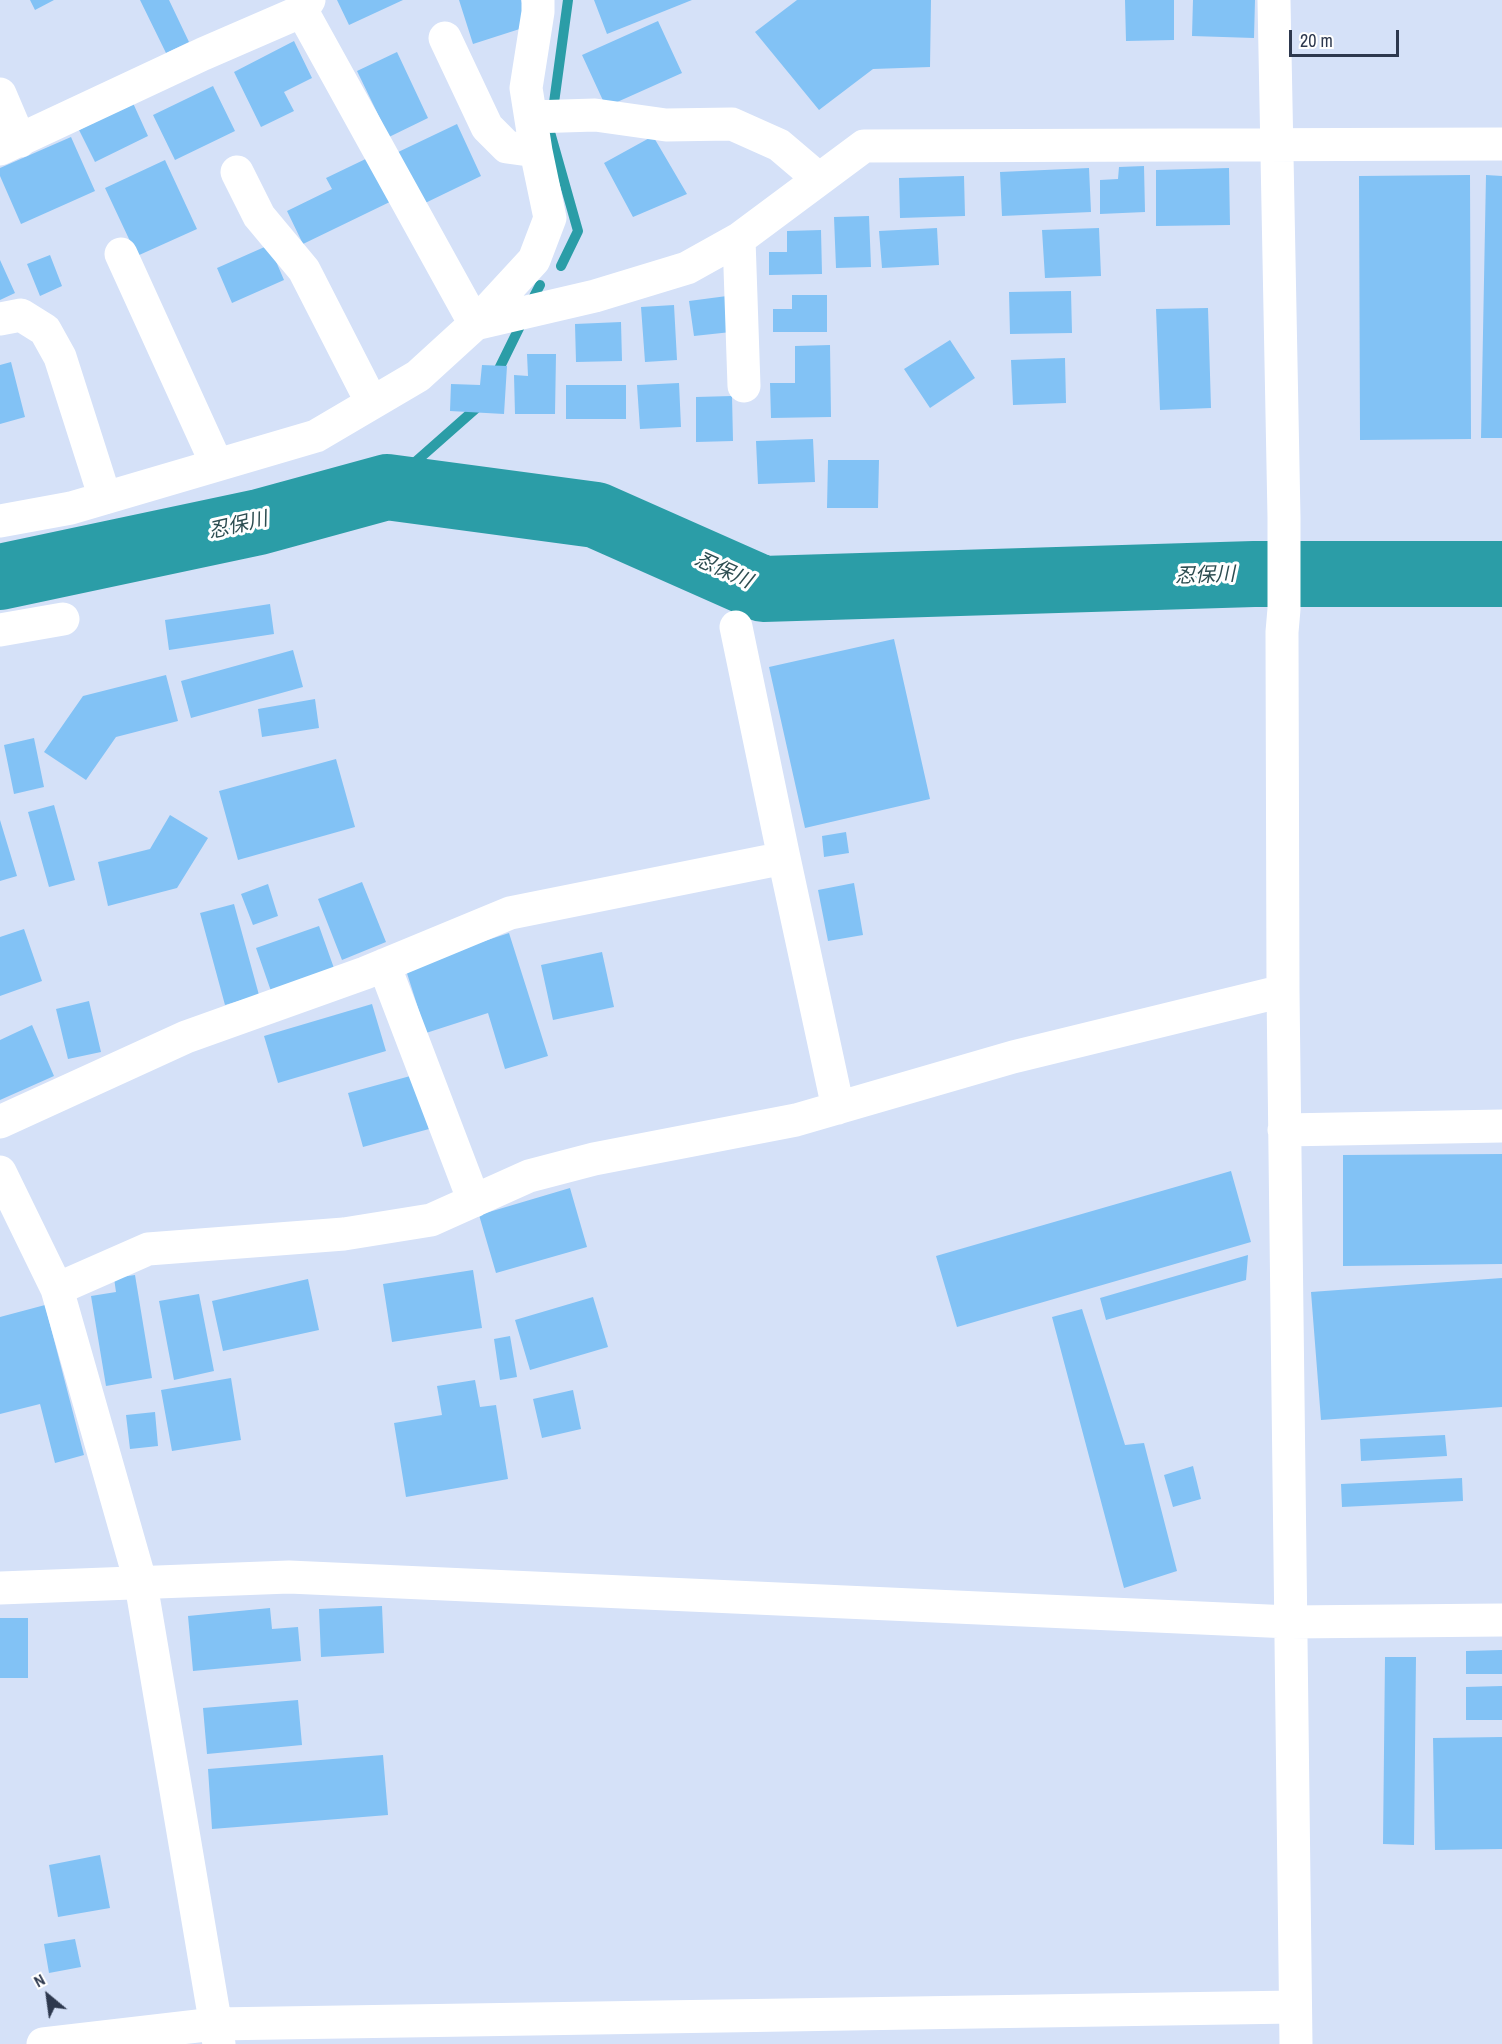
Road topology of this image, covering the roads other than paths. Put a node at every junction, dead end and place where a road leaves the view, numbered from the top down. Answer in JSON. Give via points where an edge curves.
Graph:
{"nodes":[{"id":1,"x":538,"y":0,"type":"edge"},
{"id":2,"x":1274,"y":0,"type":"edge"},
{"id":3,"x":305,"y":6,"type":"edge"},
{"id":4,"x":445,"y":38,"type":"dead end"},
{"id":5,"x":0,"y":94,"type":"edge"},
{"id":6,"x":531,"y":117,"type":"junction"},
{"id":7,"x":1502,"y":144,"type":"edge"},
{"id":8,"x":10,"y":145,"type":"edge"},
{"id":9,"x":1277,"y":146,"type":"junction"},
{"id":10,"x":536,"y":151,"type":"junction"},
{"id":11,"x":237,"y":172,"type":"dead end"},
{"id":12,"x":819,"y":179,"type":"junction"},
{"id":13,"x":739,"y":239,"type":"junction"},
{"id":14,"x":121,"y":254,"type":"dead end"},
{"id":15,"x":0,"y":319,"type":"edge"},
{"id":16,"x":476,"y":324,"type":"junction"},
{"id":17,"x":744,"y":386,"type":"dead end"},
{"id":18,"x":372,"y":403,"type":"junction"},
{"id":19,"x":217,"y":465,"type":"junction"},
{"id":20,"x":105,"y":498,"type":"junction"},
{"id":21,"x":0,"y":521,"type":"edge"},
{"id":22,"x":63,"y":619,"type":"dead end"},
{"id":23,"x":736,"y":627,"type":"dead end"},
{"id":24,"x":0,"y":630,"type":"edge"},
{"id":25,"x":784,"y":858,"type":"junction"},
{"id":26,"x":384,"y":965,"type":"junction"},
{"id":27,"x":1283,"y":991,"type":"junction"},
{"id":28,"x":838,"y":1108,"type":"junction"},
{"id":29,"x":0,"y":1122,"type":"edge"},
{"id":30,"x":1502,"y":1126,"type":"edge"},
{"id":31,"x":1284,"y":1130,"type":"junction"},
{"id":32,"x":0,"y":1172,"type":"edge"},
{"id":33,"x":474,"y":1201,"type":"junction"},
{"id":34,"x":8,"y":1207,"type":"edge"},
{"id":35,"x":57,"y":1289,"type":"junction"},
{"id":36,"x":141,"y":1584,"type":"junction"},
{"id":37,"x":0,"y":1588,"type":"edge"},
{"id":38,"x":1502,"y":1620,"type":"edge"},
{"id":39,"x":1290,"y":1622,"type":"junction"},
{"id":40,"x":1294,"y":2007,"type":"junction"},
{"id":41,"x":217,"y":2034,"type":"edge"},
{"id":42,"x":42,"y":2044,"type":"edge"},
{"id":43,"x":1296,"y":2044,"type":"edge"}],
"edges":[{"from":1,"to":6,"type":"street","via":[[526,88]]},
{"from":2,"to":9,"type":"street"},
{"from":3,"to":8,"type":"street"},
{"from":3,"to":16,"type":"street"},
{"from":4,"to":10,"type":"street","via":[[487,127],[507,147]]},
{"from":5,"to":8,"type":"street"},
{"from":6,"to":10,"type":"street"},
{"from":6,"to":12,"type":"street","via":[[595,115],[666,125],[732,124],[779,146]]},
{"from":7,"to":9,"type":"street"},
{"from":9,"to":12,"type":"street","via":[[864,146]]},
{"from":9,"to":27,"type":"street","via":[[1284,517]]},
{"from":10,"to":16,"type":"street","via":[[550,218],[534,260]]},
{"from":11,"to":18,"type":"street","via":[[259,216],[304,270]]},
{"from":12,"to":13,"type":"street"},
{"from":13,"to":16,"type":"street","via":[[687,268],[595,296]]},
{"from":13,"to":17,"type":"street"},
{"from":14,"to":19,"type":"street"},
{"from":15,"to":20,"type":"street","via":[[21,315],[45,330],[60,357]]},
{"from":16,"to":18,"type":"street","via":[[418,376]]},
{"from":18,"to":19,"type":"street","via":[[315,436]]},
{"from":19,"to":20,"type":"street"},
{"from":20,"to":21,"type":"street"},
{"from":22,"to":24,"type":"street"},
{"from":23,"to":25,"type":"street"},
{"from":25,"to":26,"type":"street","via":[[510,913]]},
{"from":25,"to":28,"type":"street"},
{"from":26,"to":29,"type":"street","via":[[186,1037]]},
{"from":26,"to":33,"type":"street"},
{"from":27,"to":28,"type":"street","via":[[1013,1057]]},
{"from":27,"to":31,"type":"street"},
{"from":28,"to":33,"type":"street","via":[[796,1120],[594,1159],[529,1176]]},
{"from":30,"to":31,"type":"street"},
{"from":31,"to":39,"type":"street"},
{"from":32,"to":34,"type":"street"},
{"from":33,"to":35,"type":"street","via":[[431,1220],[344,1234],[148,1249]]},
{"from":34,"to":35,"type":"street"},
{"from":35,"to":36,"type":"street"},
{"from":36,"to":37,"type":"street"},
{"from":36,"to":39,"type":"street","via":[[289,1577]]},
{"from":36,"to":41,"type":"street"},
{"from":38,"to":39,"type":"street"},
{"from":39,"to":40,"type":"street"},
{"from":40,"to":41,"type":"street"},
{"from":40,"to":43,"type":"street"},
{"from":41,"to":42,"type":"street"}]}
